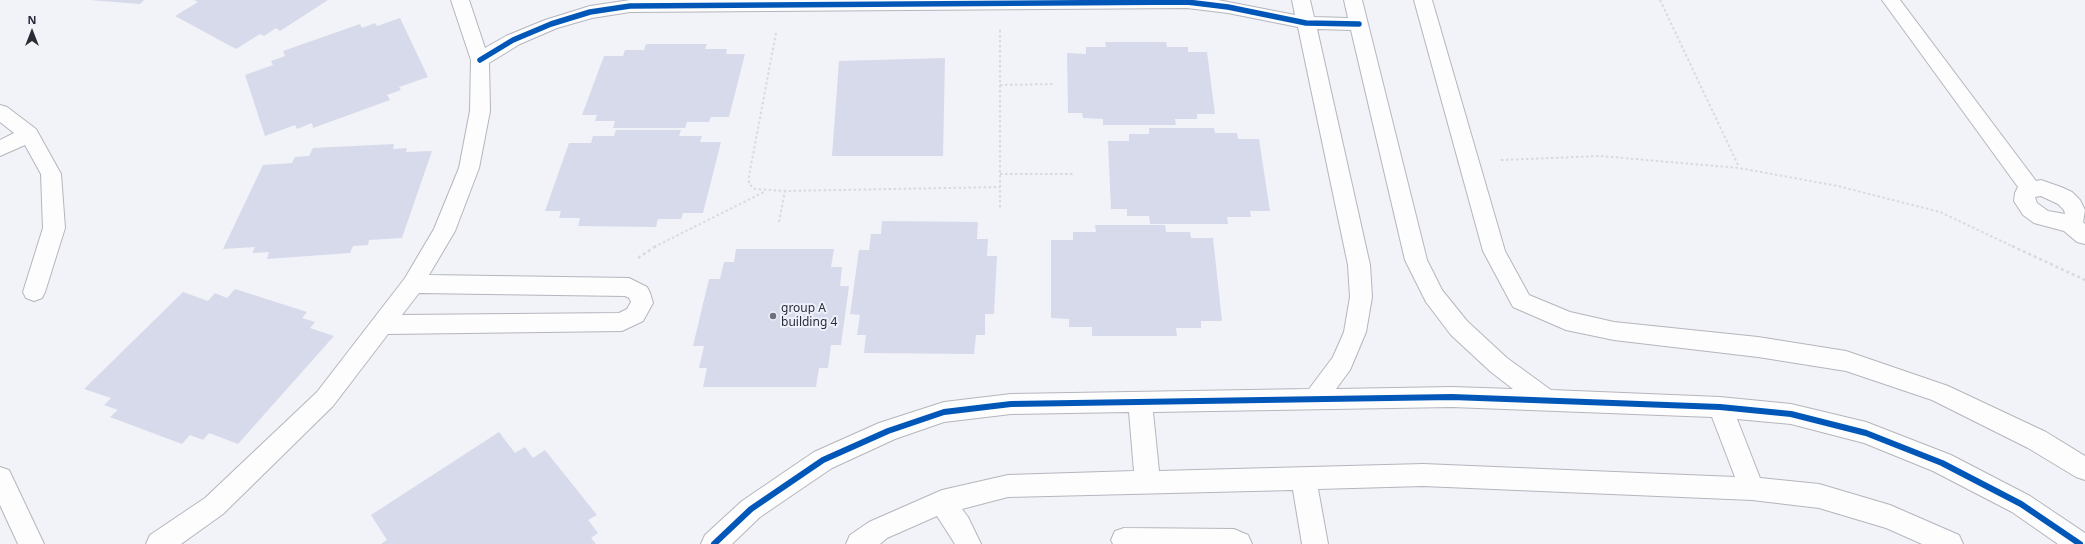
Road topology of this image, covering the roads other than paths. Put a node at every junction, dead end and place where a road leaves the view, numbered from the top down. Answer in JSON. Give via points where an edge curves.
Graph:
{"nodes":[{"id":1,"x":463,"y":0,"type":"edge"},
{"id":2,"x":1301,"y":0,"type":"edge"},
{"id":3,"x":1353,"y":0,"type":"edge"},
{"id":4,"x":1423,"y":0,"type":"edge"},
{"id":5,"x":1891,"y":0,"type":"edge"},
{"id":6,"x":838,"y":2,"type":"edge"},
{"id":7,"x":1201,"y":2,"type":"edge"},
{"id":8,"x":1306,"y":23,"type":"junction"},
{"id":9,"x":1359,"y":24,"type":"junction"},
{"id":10,"x":480,"y":60,"type":"junction"},
{"id":11,"x":0,"y":112,"type":"edge"},
{"id":12,"x":30,"y":134,"type":"junction"},
{"id":13,"x":0,"y":149,"type":"edge"},
{"id":14,"x":2031,"y":189,"type":"junction"},
{"id":15,"x":2068,"y":222,"type":"junction"},
{"id":16,"x":2085,"y":236,"type":"edge"},
{"id":17,"x":413,"y":284,"type":"junction"},
{"id":18,"x":34,"y":292,"type":"dead end"},
{"id":19,"x":382,"y":325,"type":"junction"},
{"id":20,"x":1316,"y":399,"type":"junction"},
{"id":21,"x":1140,"y":401,"type":"junction"},
{"id":22,"x":1547,"y":401,"type":"junction"},
{"id":23,"x":1720,"y":408,"type":"junction"},
{"id":24,"x":2085,"y":469,"type":"edge"},
{"id":25,"x":0,"y":478,"type":"edge"},
{"id":26,"x":1304,"y":478,"type":"junction"},
{"id":27,"x":1147,"y":481,"type":"junction"},
{"id":28,"x":1752,"y":489,"type":"junction"},
{"id":29,"x":942,"y":502,"type":"junction"},
{"id":30,"x":1124,"y":540,"type":"dead end"},
{"id":31,"x":31,"y":544,"type":"edge"},
{"id":32,"x":159,"y":544,"type":"edge"},
{"id":33,"x":714,"y":544,"type":"edge"},
{"id":34,"x":859,"y":544,"type":"edge"},
{"id":35,"x":968,"y":544,"type":"edge"},
{"id":36,"x":1239,"y":544,"type":"edge"},
{"id":37,"x":1314,"y":544,"type":"edge"},
{"id":38,"x":1950,"y":544,"type":"edge"},
{"id":39,"x":2080,"y":544,"type":"edge"}],
"edges":[{"from":1,"to":10,"type":"street"},
{"from":2,"to":8,"type":"street"},
{"from":3,"to":9,"type":"street"},
{"from":4,"to":24,"type":"street","via":[[1494,251],[1521,301],[1566,321],[1614,331],[1846,360],[1940,393],[2037,440]]},
{"from":5,"to":14,"type":"street"},
{"from":6,"to":7,"type":"street"},
{"from":6,"to":10,"type":"street","via":[[630,6],[590,12],[526,34]]},
{"from":7,"to":8,"type":"street"},
{"from":8,"to":9,"type":"street"},
{"from":8,"to":20,"type":"street","via":[[1359,265],[1361,297],[1355,332],[1342,363]]},
{"from":9,"to":22,"type":"street","via":[[1416,260],[1434,296],[1464,333],[1499,365]]},
{"from":10,"to":17,"type":"street","via":[[480,111],[469,168],[444,231]]},
{"from":11,"to":12,"type":"street"},
{"from":12,"to":13,"type":"street"},
{"from":12,"to":18,"type":"street","via":[[51,174],[54,228]]},
{"from":14,"to":15,"type":"street","via":[[2025,193],[2024,201],[2030,209],[2053,221]]},
{"from":14,"to":15,"type":"street","via":[[2041,188],[2065,198],[2073,206],[2076,214],[2073,220]]},
{"from":15,"to":16,"type":"street"},
{"from":17,"to":19,"type":"street"},
{"from":17,"to":19,"type":"street","via":[[629,287],[639,293],[642,303],[635,315],[622,322]]},
{"from":19,"to":32,"type":"street","via":[[325,399],[214,506]]},
{"from":20,"to":21,"type":"street"},
{"from":20,"to":22,"type":"street","via":[[1452,397]]},
{"from":21,"to":27,"type":"street"},
{"from":21,"to":33,"type":"street","via":[[1011,404],[944,412],[888,431],[823,460],[751,509]]},
{"from":22,"to":23,"type":"street"},
{"from":23,"to":28,"type":"street"},
{"from":23,"to":39,"type":"street","via":[[1790,414],[1866,433],[1942,463],[2021,504]]},
{"from":25,"to":31,"type":"street"},
{"from":26,"to":27,"type":"street"},
{"from":26,"to":28,"type":"street","via":[[1423,475]]},
{"from":26,"to":37,"type":"street"},
{"from":27,"to":29,"type":"street","via":[[1008,486]]},
{"from":28,"to":38,"type":"street","via":[[1819,496],[1890,517]]},
{"from":29,"to":34,"type":"street","via":[[878,530]]},
{"from":29,"to":35,"type":"street","via":[[959,525]]},
{"from":30,"to":36,"type":"street","via":[[1234,541]]}]}
